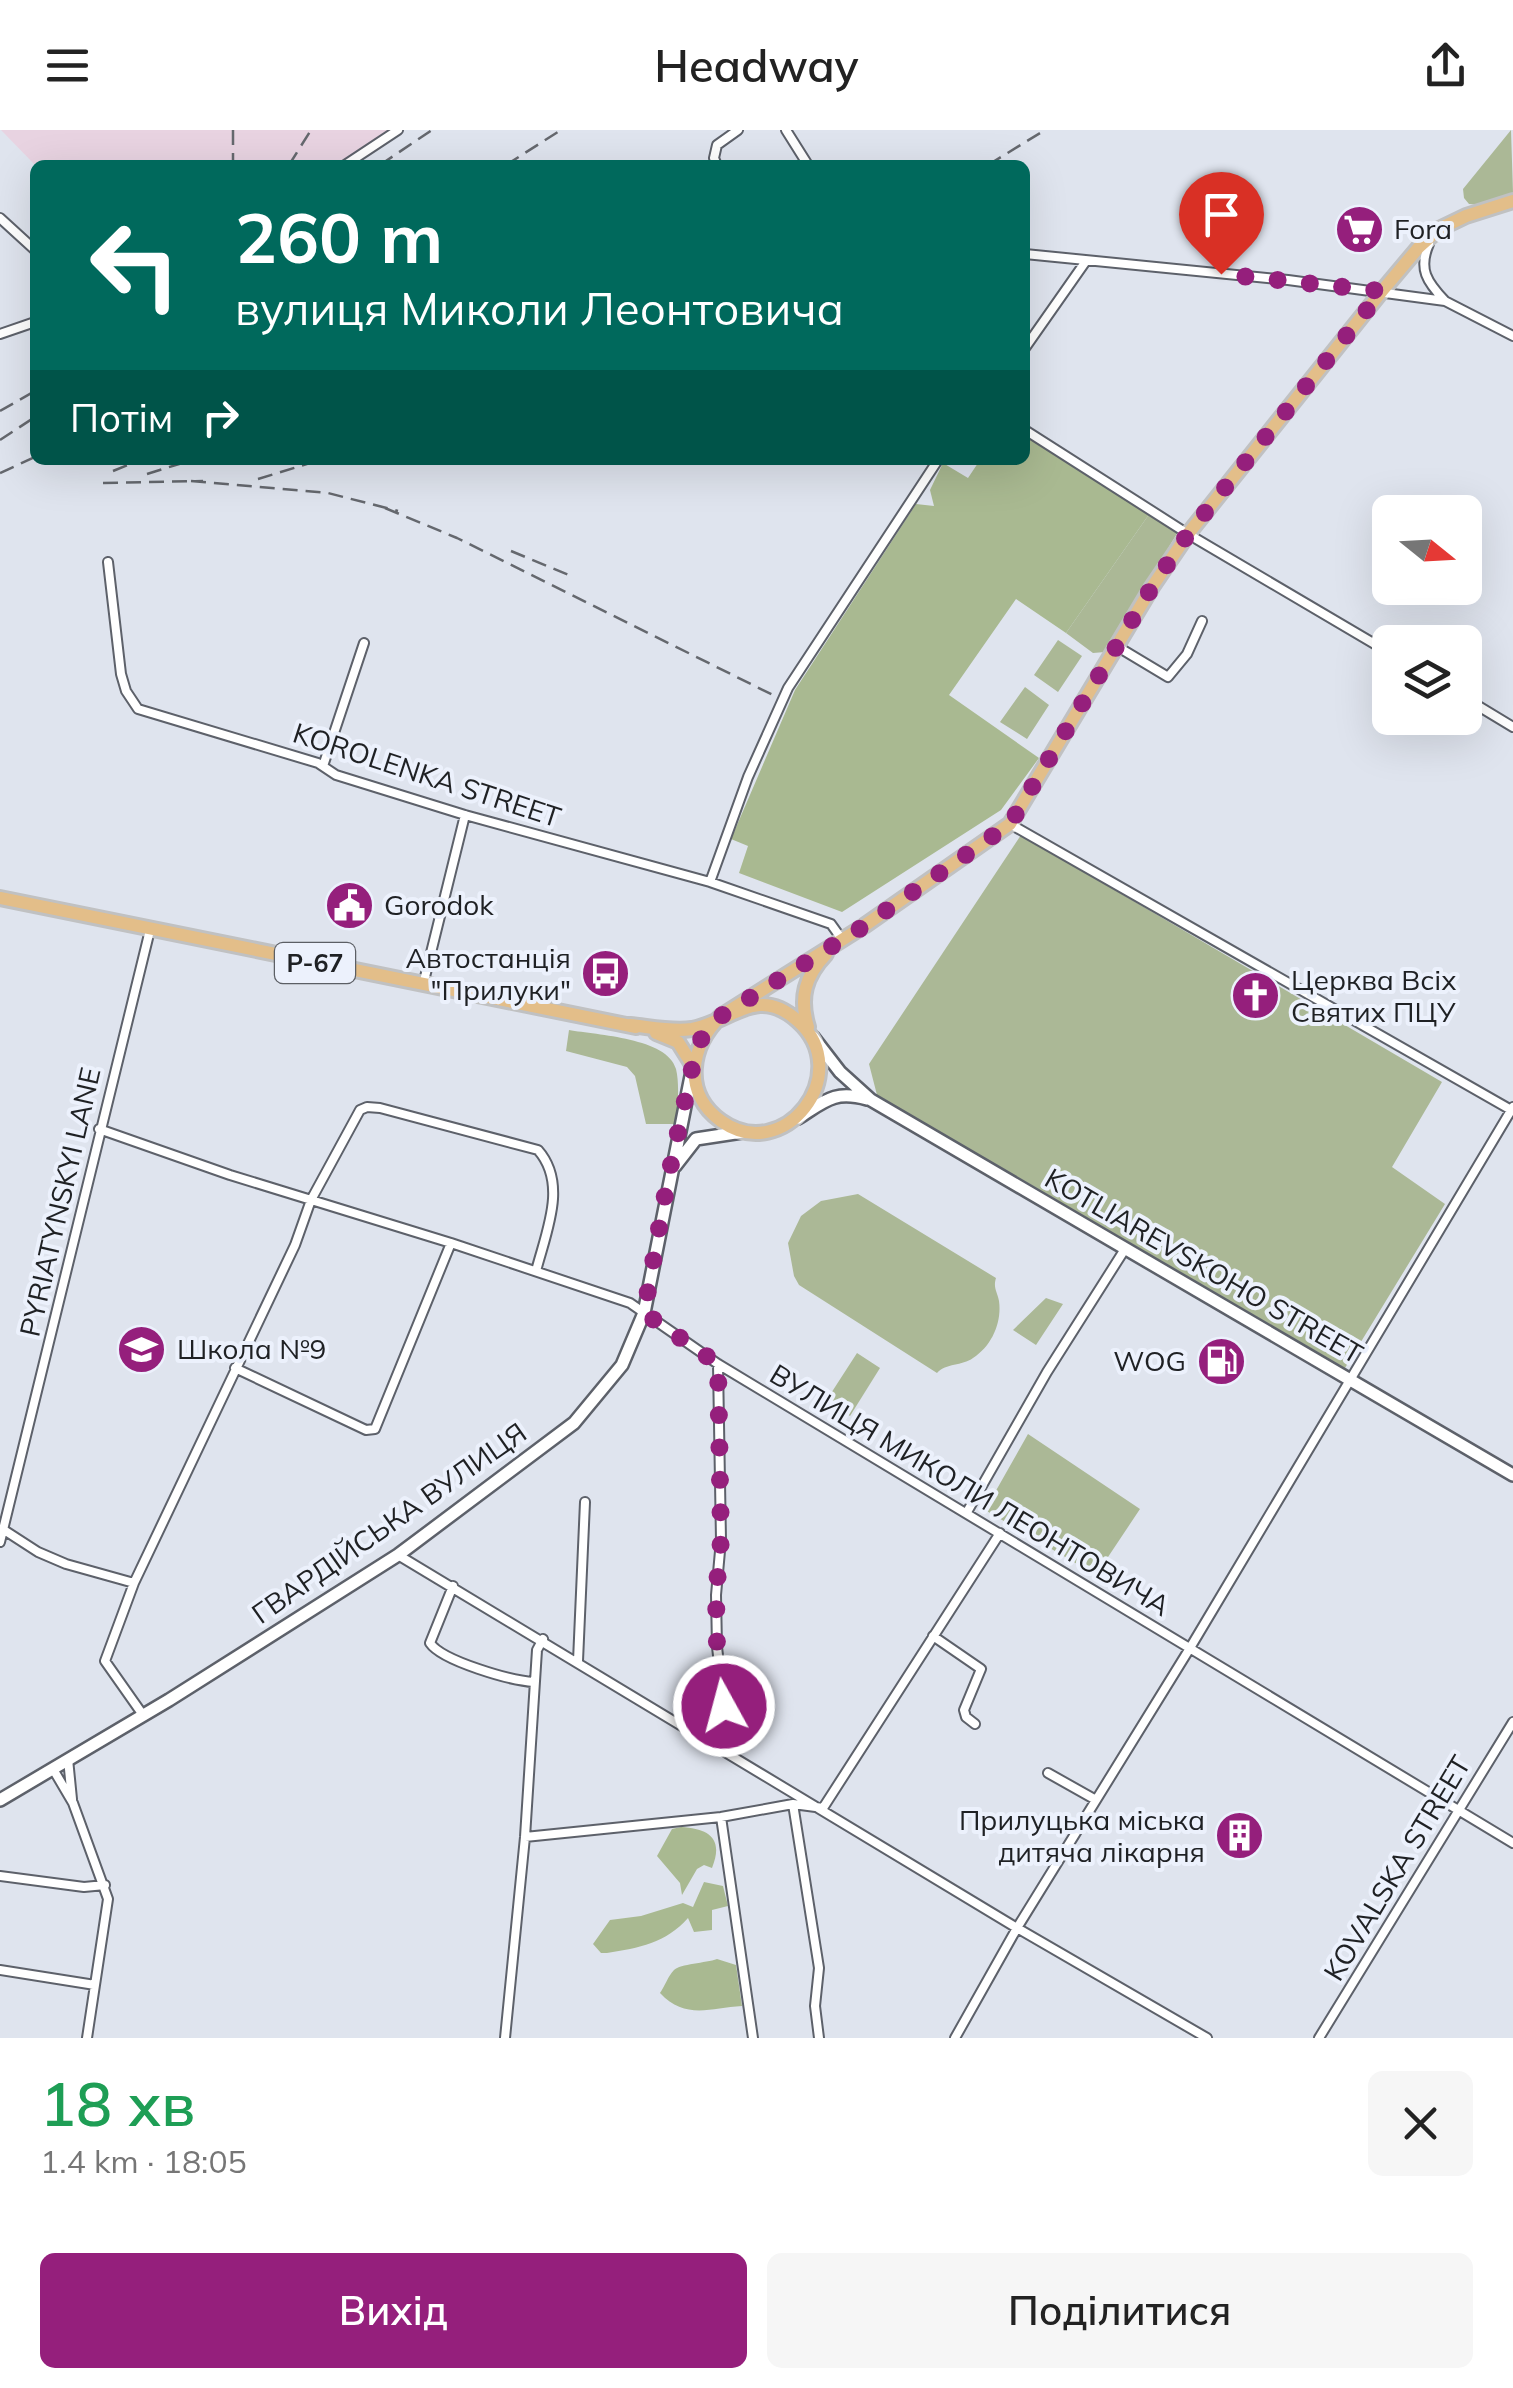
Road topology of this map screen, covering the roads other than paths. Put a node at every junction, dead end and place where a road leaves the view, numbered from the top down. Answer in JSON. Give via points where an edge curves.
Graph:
{"nodes":[{"id":1,"x":398,"y":130,"type":"edge"},
{"id":2,"x":738,"y":130,"type":"edge"},
{"id":3,"x":786,"y":130,"type":"edge"},
{"id":4,"x":353,"y":160,"type":"edge"},
{"id":5,"x":715,"y":160,"type":"edge"},
{"id":6,"x":805,"y":160,"type":"edge"},
{"id":7,"x":1513,"y":201,"type":"edge"},
{"id":8,"x":0,"y":218,"type":"edge"},
{"id":9,"x":1439,"y":229,"type":"junction"},
{"id":10,"x":30,"y":245,"type":"edge"},
{"id":11,"x":1030,"y":255,"type":"edge"},
{"id":12,"x":1086,"y":261,"type":"junction"},
{"id":13,"x":1382,"y":291,"type":"junction"},
{"id":14,"x":1444,"y":301,"type":"junction"},
{"id":15,"x":30,"y":324,"type":"edge"},
{"id":16,"x":0,"y":334,"type":"edge"},
{"id":17,"x":1513,"y":336,"type":"edge"},
{"id":18,"x":1030,"y":341,"type":"edge"},
{"id":19,"x":1030,"y":433,"type":"edge"},
{"id":20,"x":935,"y":465,"type":"edge"},
{"id":21,"x":1188,"y":534,"type":"junction"},
{"id":22,"x":108,"y":562,"type":"dead end"},
{"id":23,"x":1202,"y":621,"type":"dead end"},
{"id":24,"x":1372,"y":642,"type":"edge"},
{"id":25,"x":364,"y":643,"type":"dead end"},
{"id":26,"x":1118,"y":647,"type":"junction"},
{"id":27,"x":1482,"y":708,"type":"edge"},
{"id":28,"x":1513,"y":727,"type":"edge"},
{"id":29,"x":323,"y":766,"type":"junction"},
{"id":30,"x":464,"y":815,"type":"junction"},
{"id":31,"x":1010,"y":824,"type":"junction"},
{"id":32,"x":710,"y":882,"type":"junction"},
{"id":33,"x":0,"y":898,"type":"edge"},
{"id":34,"x":150,"y":930,"type":"junction"},
{"id":35,"x":841,"y":938,"type":"junction"},
{"id":36,"x":423,"y":985,"type":"junction"},
{"id":37,"x":721,"y":1016,"type":"junction"},
{"id":38,"x":630,"y":1026,"type":"junction"},
{"id":39,"x":810,"y":1034,"type":"junction"},
{"id":40,"x":693,"y":1066,"type":"junction"},
{"id":41,"x":871,"y":1100,"type":"junction"},
{"id":42,"x":1512,"y":1109,"type":"edge"},
{"id":43,"x":797,"y":1118,"type":"junction"},
{"id":44,"x":99,"y":1129,"type":"junction"},
{"id":45,"x":744,"y":1132,"type":"junction"},
{"id":46,"x":668,"y":1178,"type":"junction"},
{"id":47,"x":312,"y":1200,"type":"junction"},
{"id":48,"x":451,"y":1242,"type":"junction"},
{"id":49,"x":1125,"y":1249,"type":"junction"},
{"id":50,"x":536,"y":1270,"type":"junction"},
{"id":51,"x":644,"y":1313,"type":"junction"},
{"id":52,"x":718,"y":1364,"type":"junction"},
{"id":53,"x":236,"y":1368,"type":"junction"},
{"id":54,"x":1350,"y":1381,"type":"junction"},
{"id":55,"x":1513,"y":1475,"type":"edge"},
{"id":56,"x":585,"y":1502,"type":"dead end"},
{"id":57,"x":966,"y":1512,"type":"junction"},
{"id":58,"x":4,"y":1530,"type":"junction"},
{"id":59,"x":1000,"y":1533,"type":"junction"},
{"id":60,"x":0,"y":1542,"type":"edge"},
{"id":61,"x":398,"y":1555,"type":"junction"},
{"id":62,"x":134,"y":1583,"type":"junction"},
{"id":63,"x":453,"y":1586,"type":"junction"},
{"id":64,"x":933,"y":1636,"type":"junction"},
{"id":65,"x":543,"y":1640,"type":"junction"},
{"id":66,"x":1190,"y":1648,"type":"junction"},
{"id":67,"x":578,"y":1661,"type":"junction"},
{"id":68,"x":534,"y":1682,"type":"junction"},
{"id":69,"x":144,"y":1715,"type":"junction"},
{"id":70,"x":1513,"y":1722,"type":"edge"},
{"id":71,"x":974,"y":1724,"type":"dead end"},
{"id":72,"x":716,"y":1744,"type":"junction"},
{"id":73,"x":68,"y":1759,"type":"junction"},
{"id":74,"x":53,"y":1769,"type":"junction"},
{"id":75,"x":1048,"y":1772,"type":"dead end"},
{"id":76,"x":0,"y":1800,"type":"edge"},
{"id":77,"x":1096,"y":1800,"type":"junction"},
{"id":78,"x":73,"y":1804,"type":"junction"},
{"id":79,"x":792,"y":1804,"type":"junction"},
{"id":80,"x":823,"y":1808,"type":"junction"},
{"id":81,"x":1459,"y":1809,"type":"junction"},
{"id":82,"x":720,"y":1817,"type":"junction"},
{"id":83,"x":525,"y":1837,"type":"junction"},
{"id":84,"x":1513,"y":1842,"type":"edge"},
{"id":85,"x":0,"y":1876,"type":"edge"},
{"id":86,"x":105,"y":1885,"type":"junction"},
{"id":87,"x":1018,"y":1928,"type":"junction"},
{"id":88,"x":0,"y":1970,"type":"edge"},
{"id":89,"x":95,"y":1985,"type":"junction"},
{"id":90,"x":86,"y":2038,"type":"edge"},
{"id":91,"x":505,"y":2038,"type":"edge"},
{"id":92,"x":753,"y":2038,"type":"edge"},
{"id":93,"x":820,"y":2038,"type":"edge"},
{"id":94,"x":955,"y":2038,"type":"edge"},
{"id":95,"x":1207,"y":2038,"type":"edge"},
{"id":96,"x":1320,"y":2038,"type":"edge"}],
"edges":[{"from":1,"to":4,"type":"street"},
{"from":2,"to":5,"type":"street","via":[[717,146]]},
{"from":3,"to":6,"type":"street"},
{"from":7,"to":9,"type":"main road","number":"Р-67"},
{"from":8,"to":10,"type":"street"},
{"from":9,"to":13,"type":"main road","number":"Р-67"},
{"from":9,"to":14,"type":"street","via":[[1427,246],[1423,272]]},
{"from":11,"to":12,"type":"street"},
{"from":12,"to":13,"type":"street"},
{"from":12,"to":18,"type":"street"},
{"from":13,"to":14,"type":"street"},
{"from":13,"to":21,"type":"main road","number":"Р-67"},
{"from":14,"to":17,"type":"street"},
{"from":15,"to":16,"type":"street"},
{"from":19,"to":21,"type":"street"},
{"from":20,"to":32,"type":"street","via":[[788,688]]},
{"from":21,"to":24,"type":"street"},
{"from":21,"to":26,"type":"main road","number":"Р-67"},
{"from":22,"to":29,"type":"street","name":"KOROLENKA STREET","via":[[121,674],[138,709]]},
{"from":23,"to":26,"type":"street","via":[[1168,677]]},
{"from":25,"to":29,"type":"street"},
{"from":26,"to":31,"type":"main road","number":"Р-67"},
{"from":27,"to":28,"type":"street"},
{"from":29,"to":30,"type":"street","name":"KOROLENKA STREET"},
{"from":30,"to":32,"type":"street","name":"KOROLENKA STREET"},
{"from":30,"to":36,"type":"street"},
{"from":31,"to":35,"type":"main road","number":"Р-67"},
{"from":31,"to":42,"type":"street"},
{"from":32,"to":35,"type":"street","name":"KOROLENKA STREET","via":[[831,924]]},
{"from":33,"to":34,"type":"main road","number":"Р-67"},
{"from":34,"to":36,"type":"main road","number":"Р-67"},
{"from":34,"to":44,"type":"street","name":"PYRIATYNSKYI LANE"},
{"from":35,"to":37,"type":"main road","number":"Р-67"},
{"from":35,"to":39,"type":"main road","number":"Р-67","via":[[807,980],[803,1010]]},
{"from":36,"to":38,"type":"main road","number":"Р-67"},
{"from":37,"to":38,"type":"main road","number":"Р-67","via":[[687,1030]]},
{"from":37,"to":39,"type":"main road","number":"Р-67","via":[[759,1005],[779,1009]]},
{"from":37,"to":40,"type":"main road","number":"Р-67","via":[[697,1046]]},
{"from":38,"to":40,"type":"main road","number":"Р-67","via":[[678,1042]]},
{"from":39,"to":41,"type":"main road","name":"KOTLIAREVSKOHO STREET"},
{"from":39,"to":43,"type":"main road","number":"Р-67","via":[[818,1050],[818,1088]]},
{"from":40,"to":45,"type":"main road","number":"Р-67","via":[[712,1115]]},
{"from":40,"to":46,"type":"main road","name":"ГВАРДІЙСЬКА ВУЛИЦЯ"},
{"from":41,"to":43,"type":"main road","via":[[834,1095]]},
{"from":41,"to":49,"type":"main road","name":"KOTLIAREVSKOHO STREET"},
{"from":42,"to":54,"type":"street"},
{"from":43,"to":45,"type":"main road","via":[[781,1128]]},
{"from":44,"to":47,"type":"street","name":"ВУЛИЦЯ МИКОЛИ ЛЕОНТОВИЧА"},
{"from":44,"to":58,"type":"street","name":"PYRIATYNSKYI LANE"},
{"from":45,"to":46,"type":"main road","via":[[696,1139]]},
{"from":46,"to":51,"type":"main road","name":"ГВАРДІЙСЬКА ВУЛИЦЯ"},
{"from":47,"to":48,"type":"street","name":"ВУЛИЦЯ МИКОЛИ ЛЕОНТОВИЧА"},
{"from":47,"to":50,"type":"street","via":[[353,1118],[367,1106],[526,1146],[546,1159],[553,1179]]},
{"from":47,"to":53,"type":"street"},
{"from":48,"to":50,"type":"street","name":"ВУЛИЦЯ МИКОЛИ ЛЕОНТОВИЧА"},
{"from":48,"to":53,"type":"street","via":[[375,1429]]},
{"from":49,"to":54,"type":"main road","name":"KOTLIAREVSKOHO STREET"},
{"from":49,"to":57,"type":"street"},
{"from":50,"to":51,"type":"street","name":"ВУЛИЦЯ МИКОЛИ ЛЕОНТОВИЧА","via":[[630,1302]]},
{"from":51,"to":52,"type":"street","name":"ВУЛИЦЯ МИКОЛИ ЛЕОНТОВИЧА"},
{"from":51,"to":61,"type":"main road","name":"ГВАРДІЙСЬКА ВУЛИЦЯ","via":[[622,1364],[574,1423]]},
{"from":52,"to":57,"type":"street","name":"ВУЛИЦЯ МИКОЛИ ЛЕОНТОВИЧА"},
{"from":52,"to":72,"type":"street","via":[[716,1630],[724,1706]]},
{"from":53,"to":62,"type":"street"},
{"from":54,"to":55,"type":"main road","name":"KOTLIAREVSKOHO STREET"},
{"from":54,"to":66,"type":"street"},
{"from":56,"to":67,"type":"street"},
{"from":57,"to":59,"type":"street","name":"ВУЛИЦЯ МИКОЛИ ЛЕОНТОВИЧА"},
{"from":58,"to":60,"type":"street","name":"PYRIATYNSKYI LANE"},
{"from":58,"to":62,"type":"street","via":[[66,1564]]},
{"from":59,"to":64,"type":"street"},
{"from":59,"to":66,"type":"street","name":"ВУЛИЦЯ МИКОЛИ ЛЕОНТОВИЧА"},
{"from":61,"to":63,"type":"street"},
{"from":61,"to":69,"type":"main road","name":"ГВАРДІЙСЬКА ВУЛИЦЯ"},
{"from":62,"to":69,"type":"street","via":[[104,1661]]},
{"from":63,"to":65,"type":"street"},
{"from":63,"to":68,"type":"street","via":[[430,1643],[436,1652]]},
{"from":64,"to":71,"type":"street","via":[[981,1670],[964,1710]]},
{"from":64,"to":80,"type":"street"},
{"from":65,"to":67,"type":"street"},
{"from":65,"to":68,"type":"street"},
{"from":66,"to":77,"type":"street"},
{"from":66,"to":81,"type":"street","name":"ВУЛИЦЯ МИКОЛИ ЛЕОНТОВИЧА"},
{"from":67,"to":72,"type":"street"},
{"from":68,"to":83,"type":"street"},
{"from":69,"to":73,"type":"main road","name":"ГВАРДІЙСЬКА ВУЛИЦЯ"},
{"from":70,"to":81,"type":"street","name":"KOVALSKA STREET"},
{"from":72,"to":80,"type":"street"},
{"from":73,"to":74,"type":"main road","name":"ГВАРДІЙСЬКА ВУЛИЦЯ"},
{"from":73,"to":78,"type":"street"},
{"from":74,"to":76,"type":"main road","name":"ГВАРДІЙСЬКА ВУЛИЦЯ"},
{"from":74,"to":78,"type":"street"},
{"from":75,"to":77,"type":"street"},
{"from":77,"to":87,"type":"street"},
{"from":78,"to":86,"type":"street"},
{"from":79,"to":80,"type":"street"},
{"from":79,"to":82,"type":"street"},
{"from":79,"to":93,"type":"street","via":[[820,1968],[814,2006]]},
{"from":80,"to":87,"type":"street"},
{"from":81,"to":84,"type":"street","name":"ВУЛИЦЯ МИКОЛИ ЛЕОНТОВИЧА"},
{"from":81,"to":96,"type":"street","name":"KOVALSKA STREET"},
{"from":82,"to":83,"type":"street"},
{"from":82,"to":92,"type":"street"},
{"from":83,"to":91,"type":"street"},
{"from":85,"to":86,"type":"street"},
{"from":86,"to":89,"type":"street"},
{"from":87,"to":94,"type":"street"},
{"from":87,"to":95,"type":"street"},
{"from":88,"to":89,"type":"street"},
{"from":89,"to":90,"type":"street"}]}
